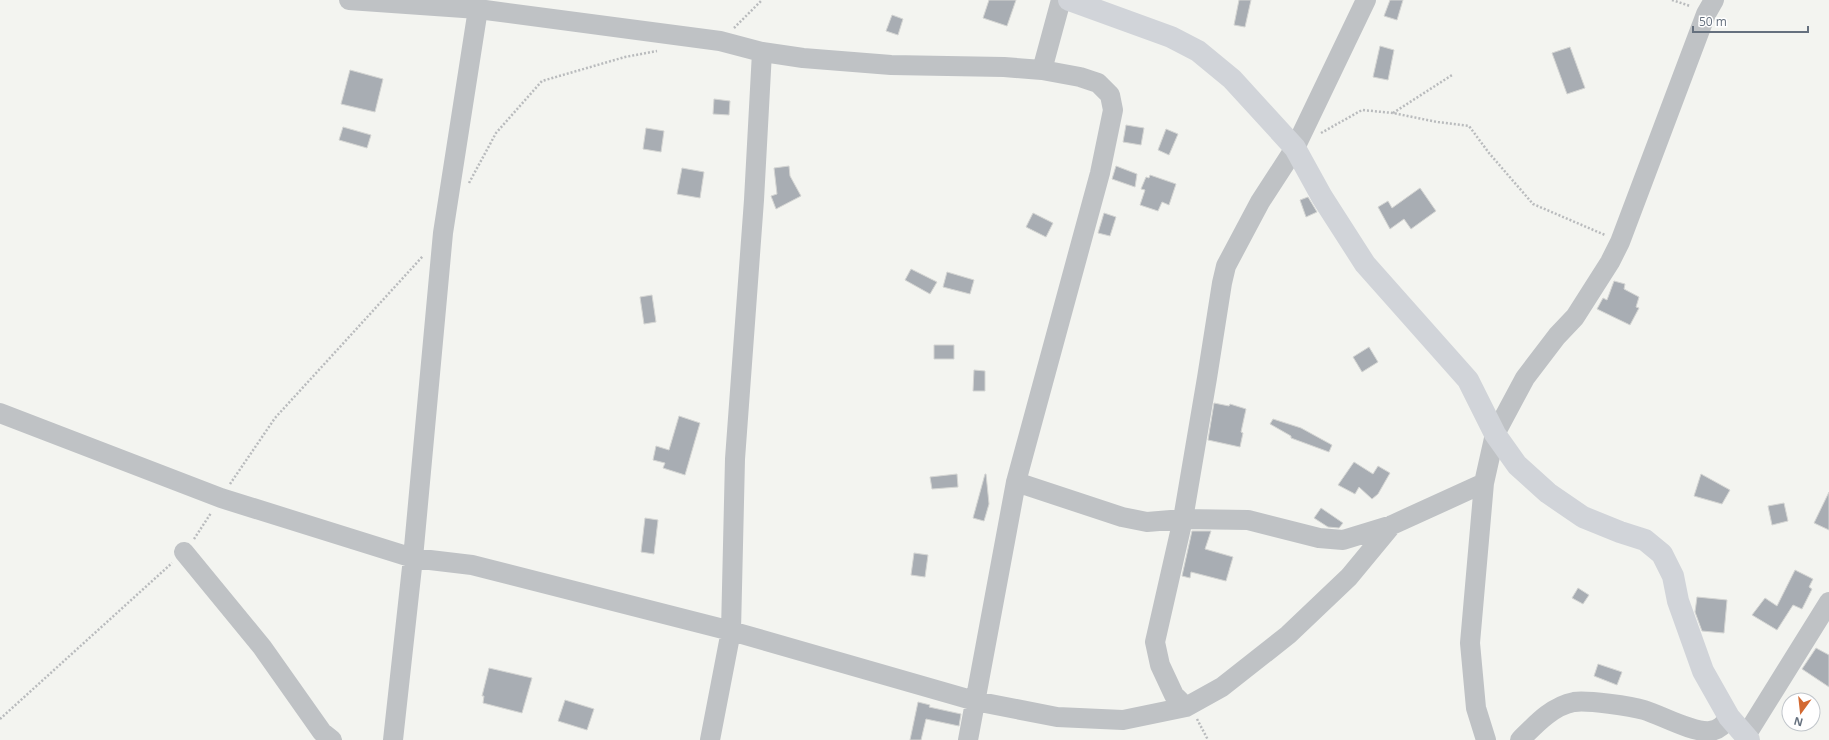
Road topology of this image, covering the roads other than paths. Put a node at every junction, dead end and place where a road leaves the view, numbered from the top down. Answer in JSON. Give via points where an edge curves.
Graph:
{"nodes":[{"id":1,"x":349,"y":0,"type":"edge"},
{"id":2,"x":1061,"y":0,"type":"edge"},
{"id":3,"x":1069,"y":0,"type":"edge"},
{"id":4,"x":1366,"y":0,"type":"edge"},
{"id":5,"x":1714,"y":0,"type":"edge"},
{"id":6,"x":478,"y":9,"type":"junction"},
{"id":7,"x":762,"y":52,"type":"junction"},
{"id":8,"x":1042,"y":70,"type":"junction"},
{"id":9,"x":1295,"y":148,"type":"junction"},
{"id":10,"x":0,"y":413,"type":"edge"},
{"id":11,"x":1495,"y":434,"type":"junction"},
{"id":12,"x":1016,"y":482,"type":"junction"},
{"id":13,"x":1484,"y":483,"type":"junction"},
{"id":14,"x":1183,"y":519,"type":"junction"},
{"id":15,"x":1392,"y":525,"type":"junction"},
{"id":16,"x":184,"y":552,"type":"road end"},
{"id":17,"x":413,"y":558,"type":"junction"},
{"id":18,"x":1829,"y":602,"type":"edge"},
{"id":19,"x":731,"y":631,"type":"junction"},
{"id":20,"x":975,"y":701,"type":"junction"},
{"id":21,"x":1186,"y":707,"type":"junction"},
{"id":22,"x":1729,"y":717,"type":"junction"},
{"id":23,"x":1747,"y":738,"type":"edge"},
{"id":24,"x":332,"y":740,"type":"edge"},
{"id":25,"x":393,"y":740,"type":"edge"},
{"id":26,"x":710,"y":740,"type":"edge"},
{"id":27,"x":968,"y":740,"type":"edge"},
{"id":28,"x":1486,"y":740,"type":"edge"},
{"id":29,"x":1520,"y":740,"type":"edge"}],
"edges":[{"from":1,"to":6,"type":"street"},
{"from":2,"to":8,"type":"street"},
{"from":3,"to":9,"type":"main road","via":[[1171,37],[1198,51],[1232,79]]},
{"from":4,"to":9,"type":"street"},
{"from":5,"to":11,"type":"street","via":[[1706,14],[1620,242],[1610,262],[1579,311],[1525,378]]},
{"from":6,"to":7,"type":"street","via":[[720,41]]},
{"from":6,"to":17,"type":"street","via":[[443,233]]},
{"from":7,"to":8,"type":"street","via":[[891,65]]},
{"from":7,"to":19,"type":"street","via":[[735,459]]},
{"from":8,"to":12,"type":"street","via":[[1080,76],[1098,83],[1110,95],[1113,110],[1100,173]]},
{"from":9,"to":11,"type":"main road","via":[[1364,264],[1468,380]]},
{"from":9,"to":14,"type":"street","via":[[1260,202],[1226,266]]},
{"from":10,"to":17,"type":"street","via":[[221,498]]},
{"from":11,"to":13,"type":"street"},
{"from":11,"to":22,"type":"main road","via":[[1517,465],[1548,493],[1583,517],[1645,540],[1662,554],[1673,576],[1678,601],[1703,671]]},
{"from":12,"to":14,"type":"street","via":[[1147,522]]},
{"from":12,"to":20,"type":"street"},
{"from":13,"to":15,"type":"street"},
{"from":13,"to":28,"type":"street","via":[[1470,643],[1476,708]]},
{"from":14,"to":15,"type":"street","via":[[1248,520],[1319,538],[1343,540]]},
{"from":14,"to":21,"type":"street","via":[[1155,642],[1160,665],[1174,695]]},
{"from":15,"to":21,"type":"street","via":[[1349,577],[1288,635],[1222,687]]},
{"from":16,"to":24,"type":"street","via":[[262,647],[322,732]]},
{"from":17,"to":19,"type":"street","via":[[472,566]]},
{"from":17,"to":25,"type":"street"},
{"from":18,"to":23,"type":"street"},
{"from":19,"to":20,"type":"street"},
{"from":19,"to":26,"type":"street"},
{"from":20,"to":21,"type":"street","via":[[1057,718],[1123,720]]},
{"from":20,"to":27,"type":"street"},
{"from":22,"to":23,"type":"main road"},
{"from":22,"to":29,"type":"street","via":[[1722,727],[1709,731],[1673,722],[1644,710],[1576,702],[1553,711]]}]}
